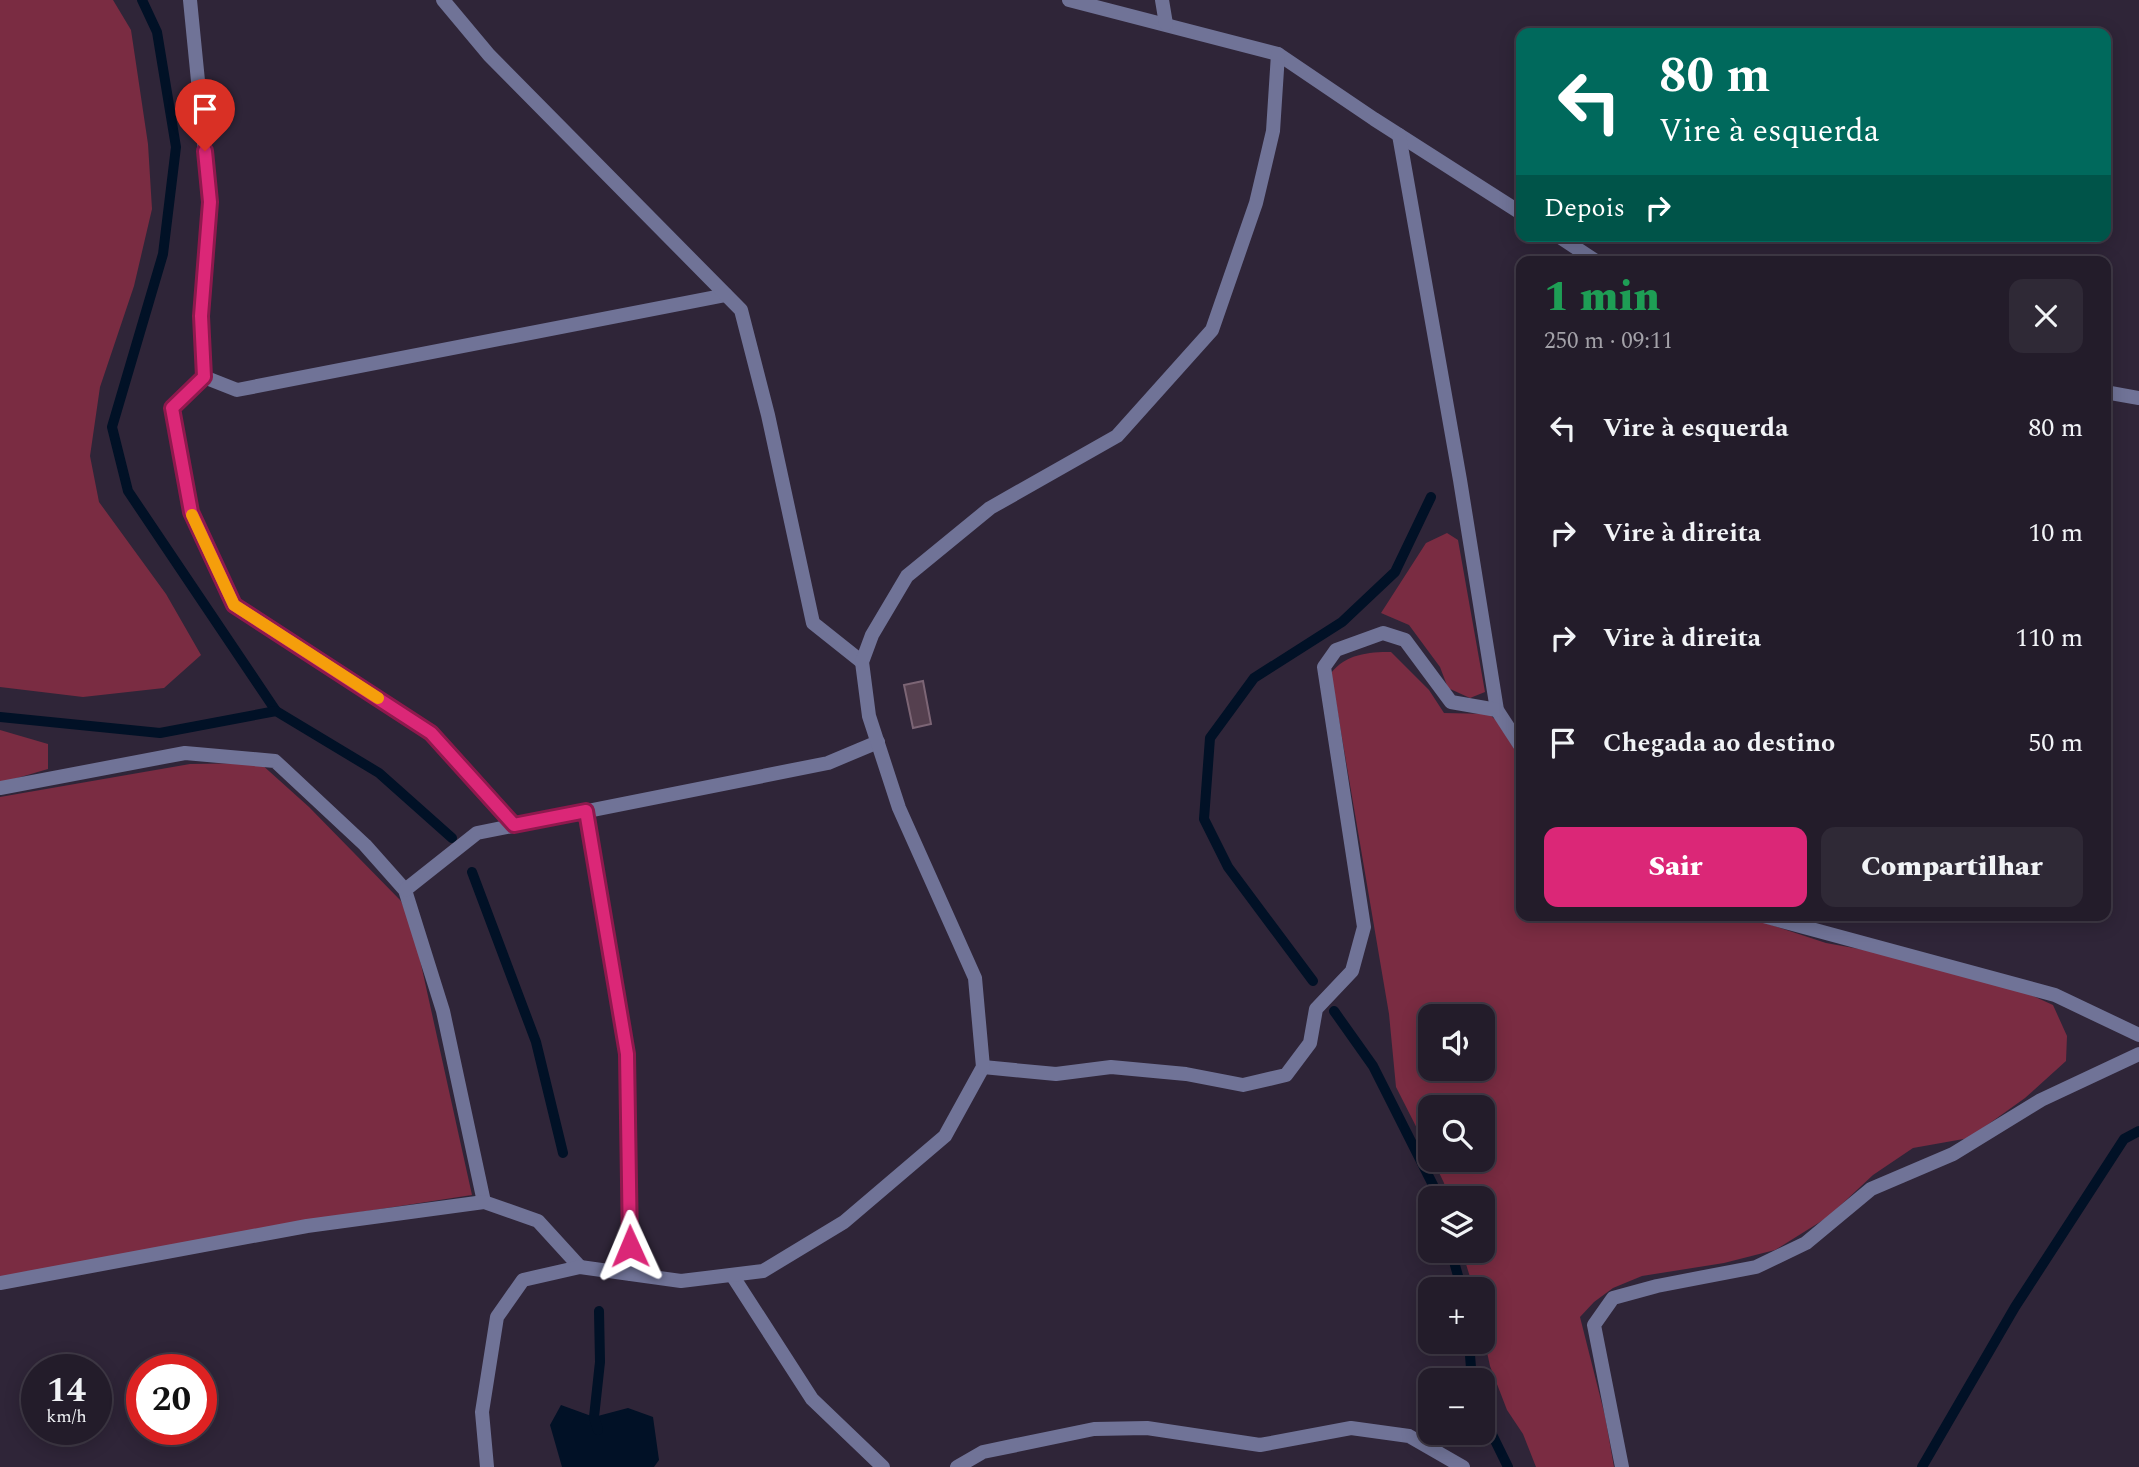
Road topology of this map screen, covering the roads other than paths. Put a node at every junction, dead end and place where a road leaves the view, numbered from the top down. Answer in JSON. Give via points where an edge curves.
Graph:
{"nodes":[{"id":1,"x":190,"y":0,"type":"edge"},
{"id":2,"x":443,"y":0,"type":"edge"},
{"id":3,"x":1069,"y":0,"type":"edge"},
{"id":4,"x":1161,"y":0,"type":"edge"},
{"id":5,"x":1166,"y":24,"type":"junction"},
{"id":6,"x":1278,"y":54,"type":"junction"},
{"id":7,"x":1399,"y":135,"type":"junction"},
{"id":8,"x":1516,"y":210,"type":"edge"},
{"id":9,"x":1567,"y":242,"type":"edge"},
{"id":10,"x":1588,"y":256,"type":"edge"},
{"id":11,"x":726,"y":295,"type":"junction"},
{"id":12,"x":204,"y":377,"type":"junction"},
{"id":13,"x":2111,"y":393,"type":"edge"},
{"id":14,"x":2139,"y":398,"type":"edge"},
{"id":15,"x":862,"y":662,"type":"junction"},
{"id":16,"x":1497,"y":710,"type":"junction"},
{"id":17,"x":1516,"y":739,"type":"edge"},
{"id":18,"x":878,"y":742,"type":"junction"},
{"id":19,"x":0,"y":788,"type":"edge"},
{"id":20,"x":586,"y":811,"type":"junction"},
{"id":21,"x":514,"y":825,"type":"junction"},
{"id":22,"x":405,"y":890,"type":"junction"},
{"id":23,"x":1782,"y":921,"type":"edge"},
{"id":24,"x":2139,"y":1035,"type":"edge"},
{"id":25,"x":2139,"y":1054,"type":"edge"},
{"id":26,"x":983,"y":1067,"type":"junction"},
{"id":27,"x":484,"y":1202,"type":"junction"},
{"id":28,"x":580,"y":1267,"type":"junction"},
{"id":29,"x":631,"y":1274,"type":"junction"},
{"id":30,"x":732,"y":1275,"type":"junction"},
{"id":31,"x":0,"y":1283,"type":"edge"},
{"id":32,"x":487,"y":1467,"type":"edge"},
{"id":33,"x":883,"y":1467,"type":"edge"},
{"id":34,"x":957,"y":1467,"type":"edge"},
{"id":35,"x":1463,"y":1467,"type":"edge"},
{"id":36,"x":1622,"y":1467,"type":"edge"}],
"edges":[{"from":1,"to":12,"type":"lane","via":[[210,202],[201,316]]},
{"from":2,"to":11,"type":"lane","via":[[489,55]]},
{"from":3,"to":5,"type":"lane"},
{"from":4,"to":5,"type":"lane"},
{"from":5,"to":6,"type":"lane"},
{"from":6,"to":7,"type":"lane"},
{"from":6,"to":15,"type":"lane","via":[[1273,131],[1256,203],[1212,330],[1117,436],[990,508],[907,576],[872,635]]},
{"from":7,"to":8,"type":"lane"},
{"from":7,"to":16,"type":"lane"},
{"from":9,"to":10,"type":"lane"},
{"from":11,"to":12,"type":"lane","via":[[237,390]]},
{"from":11,"to":15,"type":"lane","via":[[740,310],[768,415],[813,623]]},
{"from":12,"to":21,"type":"lane","via":[[172,408],[191,512],[234,605],[431,733]]},
{"from":13,"to":14,"type":"lane"},
{"from":15,"to":18,"type":"lane","via":[[869,716]]},
{"from":16,"to":17,"type":"lane"},
{"from":16,"to":26,"type":"lane","via":[[1451,702],[1405,640],[1383,633],[1336,650],[1324,667],[1364,927],[1352,971],[1316,1009],[1310,1043],[1286,1076],[1243,1085],[1111,1067],[1056,1074]]},
{"from":18,"to":20,"type":"lane","via":[[828,763]]},
{"from":18,"to":26,"type":"lane","via":[[899,808],[975,978]]},
{"from":19,"to":22,"type":"lane","via":[[185,753],[275,761],[365,845]]},
{"from":20,"to":21,"type":"lane"},
{"from":20,"to":29,"type":"lane","via":[[627,1054]]},
{"from":21,"to":22,"type":"lane","via":[[477,833]]},
{"from":22,"to":27,"type":"lane","via":[[443,1011]]},
{"from":23,"to":24,"type":"lane","via":[[2055,995]]},
{"from":25,"to":36,"type":"lane","via":[[2041,1100],[1953,1154],[1871,1189],[1807,1242],[1756,1267],[1612,1298],[1594,1325]]},
{"from":26,"to":30,"type":"lane","via":[[945,1136],[844,1222],[763,1271]]},
{"from":27,"to":28,"type":"lane","via":[[538,1221]]},
{"from":27,"to":31,"type":"lane","via":[[307,1226]]},
{"from":28,"to":29,"type":"lane"},
{"from":28,"to":32,"type":"lane","via":[[523,1280],[497,1317],[482,1412]]},
{"from":29,"to":30,"type":"lane","via":[[681,1281]]},
{"from":30,"to":33,"type":"lane","via":[[812,1399]]},
{"from":34,"to":35,"type":"lane","via":[[983,1452],[1094,1429],[1147,1427],[1260,1445],[1352,1428],[1409,1436]]}]}
